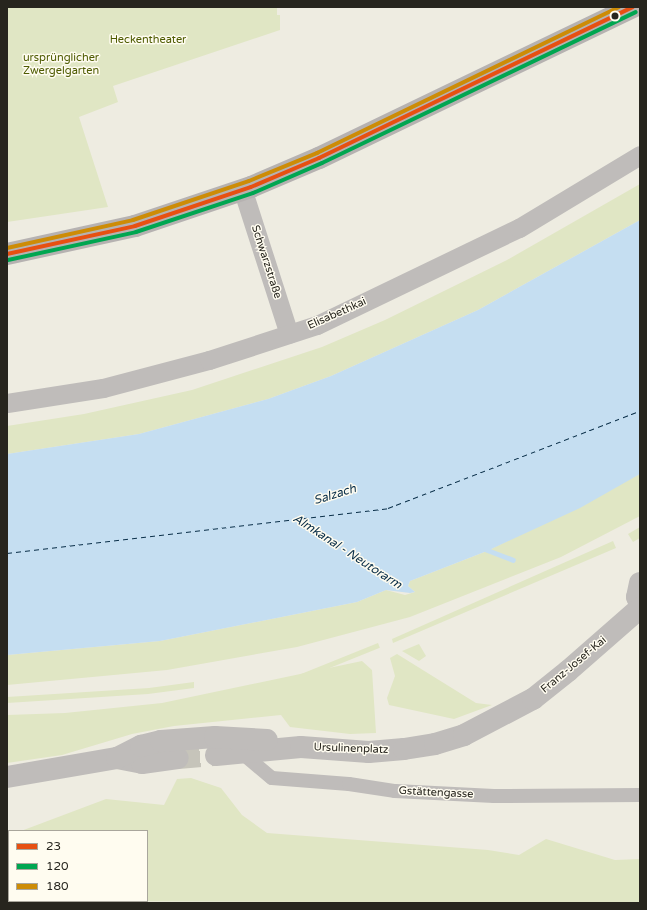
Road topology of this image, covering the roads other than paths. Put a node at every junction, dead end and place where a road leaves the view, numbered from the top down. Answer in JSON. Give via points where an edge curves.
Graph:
{"nodes":[{"id":1,"x":633,"y":7,"type":"edge"},
{"id":2,"x":640,"y":155,"type":"edge"},
{"id":3,"x":243,"y":190,"type":"junction"},
{"id":4,"x":7,"y":254,"type":"edge"},
{"id":5,"x":289,"y":334,"type":"junction"},
{"id":6,"x":7,"y":403,"type":"edge"},
{"id":7,"x":640,"y":583,"type":"edge"},
{"id":8,"x":640,"y":604,"type":"edge"},
{"id":9,"x":640,"y":608,"type":"edge"},
{"id":10,"x":482,"y":727,"type":"joint"},
{"id":11,"x":301,"y":747,"type":"junction"},
{"id":12,"x":242,"y":753,"type":"junction"},
{"id":13,"x":216,"y":755,"type":"tunnel mouth"},
{"id":14,"x":118,"y":758,"type":"junction"},
{"id":15,"x":178,"y":758,"type":"tunnel mouth"},
{"id":16,"x":7,"y":776,"type":"edge"},
{"id":17,"x":640,"y":795,"type":"edge"}],
"edges":[{"from":1,"to":3,"type":"main road","via":[[319,158]]},
{"from":2,"to":5,"type":"street","name":"Elisabethkai","via":[[517,230],[317,325]]},
{"from":3,"to":4,"type":"main road","via":[[135,226]]},
{"from":3,"to":5,"type":"street","name":"Schwarzstraße"},
{"from":5,"to":6,"type":"street","name":"Elisabethkai","via":[[209,360],[103,388]]},
{"from":7,"to":8,"type":"street","via":[[637,597]]},
{"from":9,"to":10,"type":"street","name":"Franz-Josef-Kai","via":[[533,699]]},
{"from":10,"to":11,"type":"street","name":"Ursulinenplatz","via":[[435,744],[404,749],[369,752]]},
{"from":11,"to":12,"type":"street","name":"Ursulinenplatz"},
{"from":11,"to":14,"type":"street","via":[[273,740],[215,737],[161,741],[141,746]]},
{"from":12,"to":13,"type":"street","name":"Ursulinenplatz"},
{"from":12,"to":17,"type":"street","name":"Gstättengasse","via":[[272,778],[349,784],[395,791],[494,796]]},
{"from":14,"to":15,"type":"street","via":[[142,763]]},
{"from":14,"to":16,"type":"street"}]}
